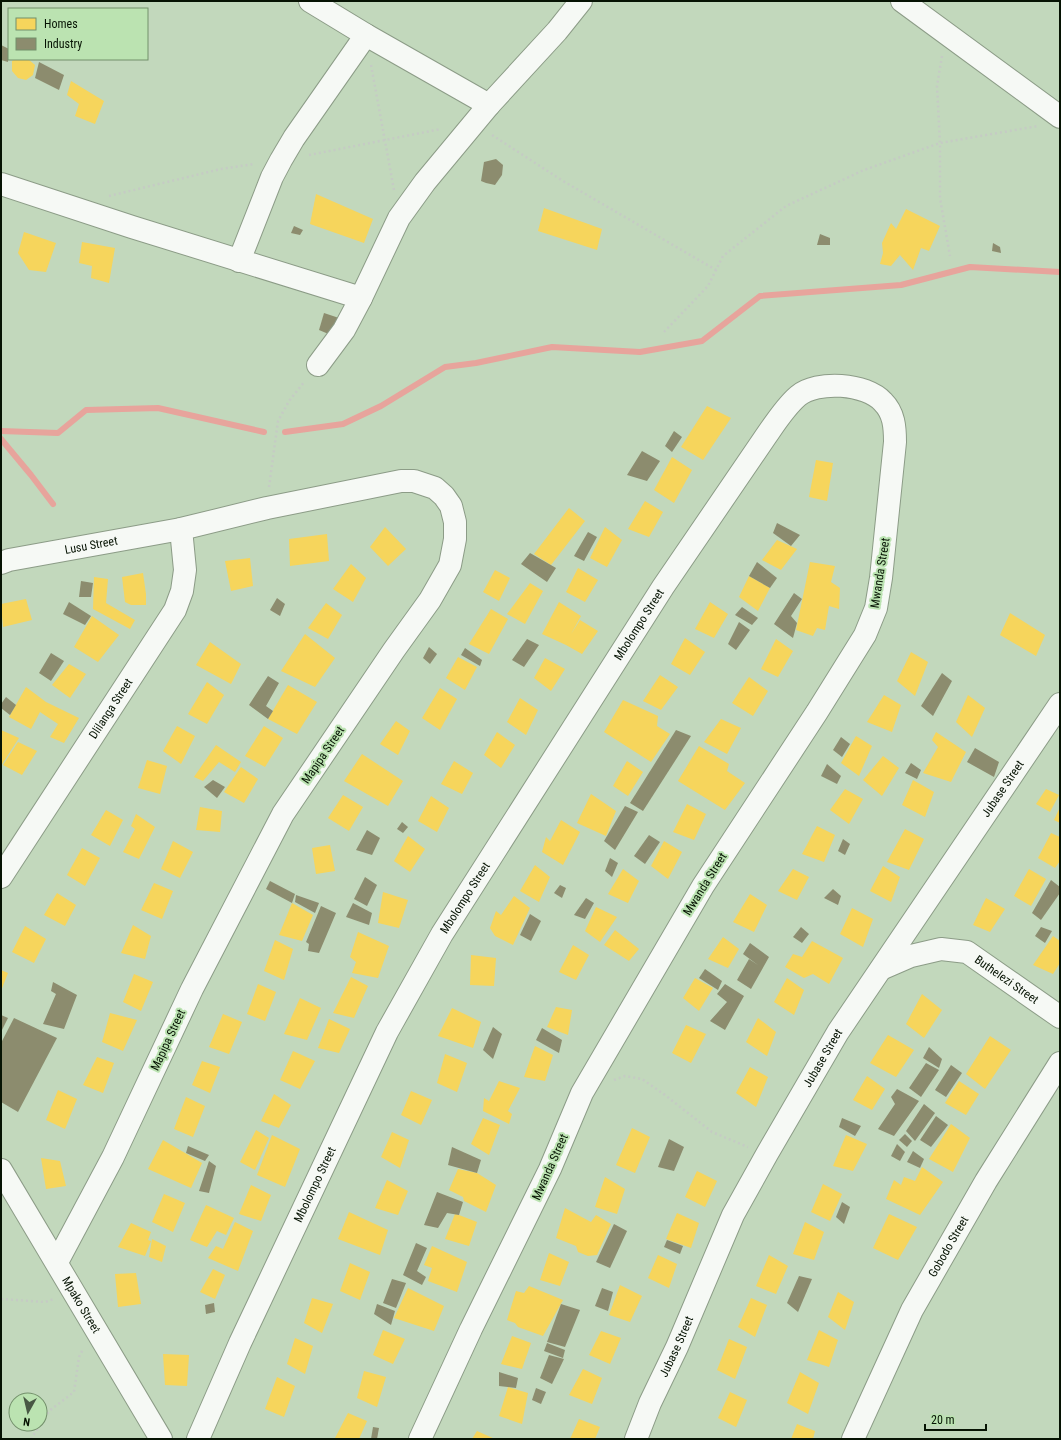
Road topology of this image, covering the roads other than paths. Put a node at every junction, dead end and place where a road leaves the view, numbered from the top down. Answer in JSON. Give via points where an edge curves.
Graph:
{"nodes":[{"id":1,"x":310,"y":1,"type":"edge"},
{"id":2,"x":581,"y":1,"type":"edge"},
{"id":3,"x":902,"y":1,"type":"edge"},
{"id":4,"x":366,"y":35,"type":"junction"},
{"id":5,"x":489,"y":105,"type":"junction"},
{"id":6,"x":1052,"y":121,"type":"edge"},
{"id":7,"x":1,"y":184,"type":"edge"},
{"id":8,"x":239,"y":261,"type":"junction"},
{"id":9,"x":361,"y":298,"type":"junction"},
{"id":10,"x":318,"y":365,"type":"road end"},
{"id":11,"x":799,"y":395,"type":"joint"},
{"id":12,"x":182,"y":529,"type":"junction"},
{"id":13,"x":1,"y":564,"type":"edge"},
{"id":14,"x":1060,"y":704,"type":"edge"},
{"id":15,"x":1,"y":877,"type":"edge"},
{"id":16,"x":881,"y":969,"type":"junction"},
{"id":17,"x":1060,"y":1017,"type":"edge"},
{"id":18,"x":1060,"y":1063,"type":"edge"},
{"id":19,"x":1,"y":1170,"type":"edge"},
{"id":20,"x":57,"y":1262,"type":"junction"},
{"id":21,"x":161,"y":1439,"type":"edge"},
{"id":22,"x":198,"y":1439,"type":"edge"},
{"id":23,"x":420,"y":1439,"type":"edge"},
{"id":24,"x":636,"y":1439,"type":"edge"},
{"id":25,"x":853,"y":1439,"type":"edge"}],
"edges":[{"from":1,"to":4,"type":"street"},
{"from":2,"to":5,"type":"street"},
{"from":3,"to":6,"type":"street","via":[[946,33]]},
{"from":4,"to":5,"type":"street"},
{"from":4,"to":8,"type":"street","via":[[298,132],[272,176]]},
{"from":5,"to":9,"type":"street","via":[[425,182],[399,218]]},
{"from":7,"to":8,"type":"street"},
{"from":8,"to":9,"type":"street"},
{"from":9,"to":10,"type":"street","via":[[344,330]]},
{"from":11,"to":22,"type":"street","name":"Mbolompo Street","via":[[779,417],[663,587],[442,934],[387,1032],[240,1343]]},
{"from":11,"to":23,"type":"street","name":"Mwanda Street","via":[[817,387],[849,386],[866,391],[883,401],[891,413],[895,426],[895,442],[876,608],[865,635],[703,886],[582,1093],[550,1169]]},
{"from":12,"to":13,"type":"street","name":"Lusu Street","via":[[9,560]]},
{"from":12,"to":15,"type":"street","name":"Dlilanga Street","via":[[185,570],[182,591],[175,610]]},
{"from":12,"to":20,"type":"street","name":"Mapipa Street","via":[[267,508],[401,481],[414,481],[435,488],[444,496],[455,522],[455,539],[450,564],[430,600],[283,814],[192,988],[113,1157]]},
{"from":14,"to":16,"type":"street","name":"Jubase Street"},
{"from":16,"to":17,"type":"street","name":"Buthelezi Street","via":[[911,956],[941,949],[966,952]]},
{"from":16,"to":24,"type":"street","name":"Jubase Street","via":[[838,1032],[733,1215]]},
{"from":18,"to":25,"type":"street","name":"Gobodo Street","via":[[986,1181],[912,1310]]},
{"from":19,"to":20,"type":"street","name":"Mpako Street"},
{"from":20,"to":21,"type":"street","name":"Mpako Street"}]}
